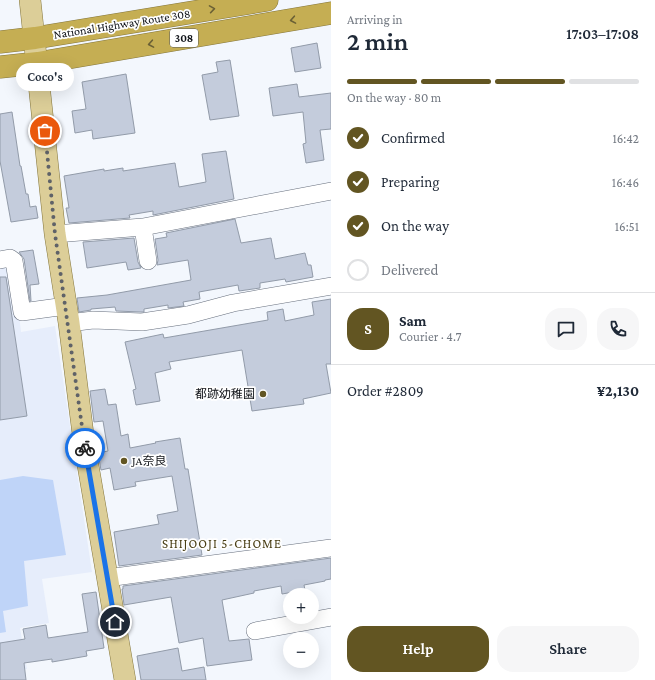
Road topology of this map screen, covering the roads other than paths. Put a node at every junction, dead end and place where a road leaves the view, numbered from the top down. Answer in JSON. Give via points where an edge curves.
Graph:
{"nodes":[{"id":1,"x":30,"y":0,"type":"edge"},
{"id":2,"x":267,"y":0,"type":"edge"},
{"id":3,"x":331,"y":13,"type":"edge"},
{"id":4,"x":35,"y":38,"type":"junction"},
{"id":5,"x":0,"y":42,"type":"edge"},
{"id":6,"x":38,"y":63,"type":"junction"},
{"id":7,"x":0,"y":67,"type":"edge"},
{"id":8,"x":331,"y":191,"type":"edge"},
{"id":9,"x":143,"y":227,"type":"junction"},
{"id":10,"x":55,"y":234,"type":"junction"},
{"id":11,"x":0,"y":260,"type":"edge"},
{"id":12,"x":148,"y":262,"type":"dead end"},
{"id":13,"x":331,"y":286,"type":"edge"},
{"id":14,"x":67,"y":314,"type":"junction"},
{"id":15,"x":331,"y":548,"type":"edge"},
{"id":16,"x":107,"y":578,"type":"junction"},
{"id":17,"x":331,"y":618,"type":"edge"},
{"id":18,"x":255,"y":631,"type":"dead end"},
{"id":19,"x":125,"y":680,"type":"edge"}],
"edges":[{"from":1,"to":4,"type":"main road"},
{"from":4,"to":2,"type":"highway","name":"National Highway Route 308","number":"308","one_way":true},
{"from":3,"to":6,"type":"highway","name":"National Highway Route 308","number":"308","one_way":true},
{"from":4,"to":5,"type":"highway","name":"National Highway Route 308","number":"308"},
{"from":4,"to":6,"type":"main road"},
{"from":6,"to":7,"type":"highway","name":"National Highway Route 308","number":"308"},
{"from":6,"to":10,"type":"main road"},
{"from":8,"to":9,"type":"street"},
{"from":9,"to":10,"type":"street"},
{"from":9,"to":12,"type":"street"},
{"from":10,"to":14,"type":"main road"},
{"from":11,"to":14,"type":"street","via":[[10,258],[14,261],[22,312]]},
{"from":13,"to":14,"type":"street","via":[[142,322],[94,320]]},
{"from":14,"to":16,"type":"main road","via":[[84,442]]},
{"from":15,"to":16,"type":"street"},
{"from":16,"to":19,"type":"main road"},
{"from":17,"to":18,"type":"street"}]}
